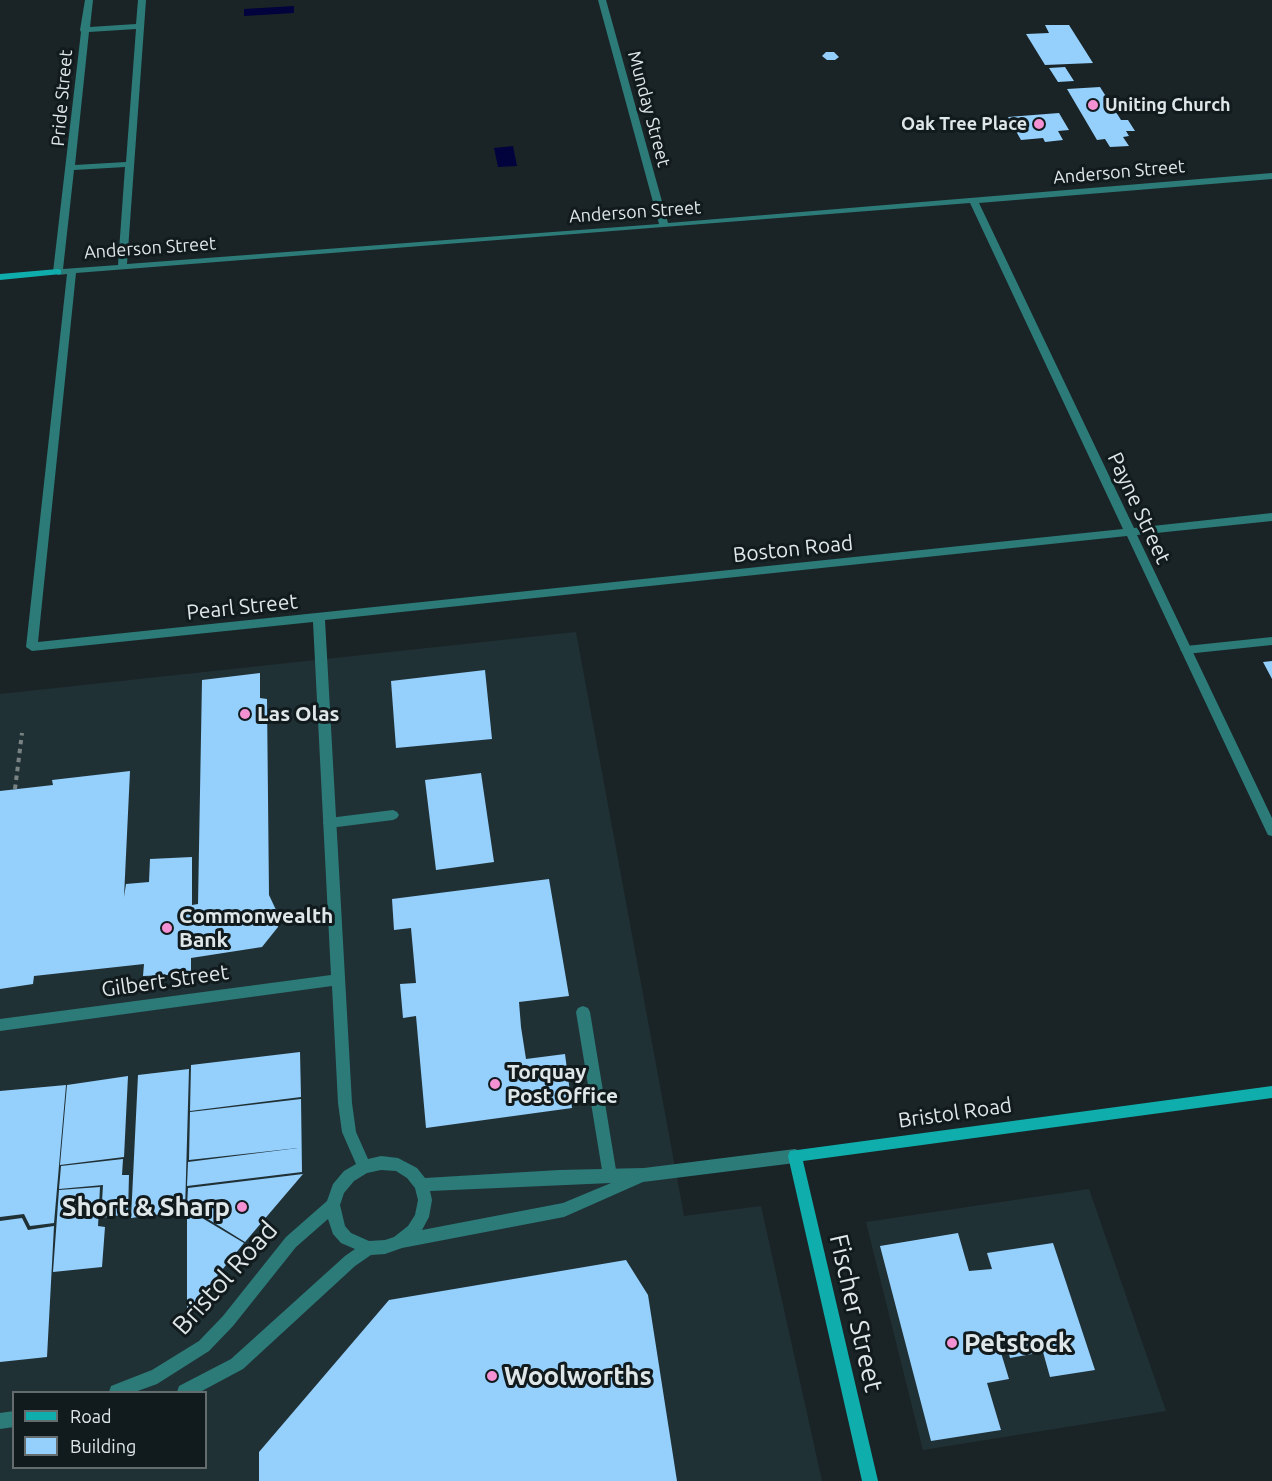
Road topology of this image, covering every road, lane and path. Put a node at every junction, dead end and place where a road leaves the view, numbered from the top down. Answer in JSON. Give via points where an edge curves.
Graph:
{"nodes":[{"id":1,"x":89,"y":0,"type":"edge"},
{"id":2,"x":142,"y":0,"type":"edge"},
{"id":3,"x":602,"y":0,"type":"edge"},
{"id":4,"x":610,"y":0,"type":"edge"},
{"id":5,"x":141,"y":26,"type":"junction"},
{"id":6,"x":84,"y":30,"type":"junction"},
{"id":7,"x":130,"y":164,"type":"junction"},
{"id":8,"x":72,"y":168,"type":"junction"},
{"id":9,"x":1272,"y":176,"type":"edge"},
{"id":10,"x":973,"y":200,"type":"junction"},
{"id":11,"x":664,"y":226,"type":"junction"},
{"id":12,"x":122,"y":267,"type":"junction"},
{"id":13,"x":72,"y":271,"type":"junction"},
{"id":14,"x":58,"y":272,"type":"junction"},
{"id":15,"x":0,"y":277,"type":"edge"},
{"id":16,"x":1272,"y":518,"type":"edge"},
{"id":17,"x":1129,"y":532,"type":"junction"},
{"id":18,"x":319,"y":619,"type":"junction"},
{"id":19,"x":1272,"y":641,"type":"edge"},
{"id":20,"x":1186,"y":650,"type":"junction"},
{"id":21,"x":22,"y":733,"type":"dead end"},
{"id":22,"x":15,"y":789,"type":"dead end"},
{"id":23,"x":393,"y":815,"type":"dead end"},
{"id":24,"x":329,"y":823,"type":"junction"},
{"id":25,"x":1272,"y":831,"type":"edge"},
{"id":26,"x":336,"y":980,"type":"junction"},
{"id":27,"x":583,"y":1012,"type":"dead end"},
{"id":28,"x":0,"y":1025,"type":"edge"},
{"id":29,"x":1272,"y":1092,"type":"edge"},
{"id":30,"x":795,"y":1156,"type":"junction"},
{"id":31,"x":364,"y":1167,"type":"junction"},
{"id":32,"x":644,"y":1175,"type":"junction"},
{"id":33,"x":610,"y":1176,"type":"junction"},
{"id":34,"x":421,"y":1185,"type":"junction"},
{"id":35,"x":333,"y":1205,"type":"junction"},
{"id":36,"x":399,"y":1242,"type":"junction"},
{"id":37,"x":369,"y":1248,"type":"junction"},
{"id":38,"x":120,"y":1391,"type":"edge"},
{"id":39,"x":187,"y":1391,"type":"edge"},
{"id":40,"x":870,"y":1481,"type":"edge"}],
"edges":[{"from":1,"to":6,"type":"street","name":"Pride Street"},
{"from":2,"to":5,"type":"street"},
{"from":3,"to":4,"type":"street"},
{"from":3,"to":11,"type":"street","name":"Munday Street"},
{"from":5,"to":6,"type":"street","name":"Pride Street"},
{"from":5,"to":7,"type":"street"},
{"from":6,"to":8,"type":"street","name":"Pride Street"},
{"from":7,"to":8,"type":"street","name":"Pride Street"},
{"from":7,"to":12,"type":"street"},
{"from":8,"to":14,"type":"street","name":"Pride Street"},
{"from":9,"to":10,"type":"street","name":"Anderson Street"},
{"from":10,"to":11,"type":"street","name":"Anderson Street"},
{"from":10,"to":17,"type":"street","name":"Payne Street"},
{"from":11,"to":12,"type":"street","name":"Anderson Street"},
{"from":12,"to":13,"type":"street","name":"Anderson Street"},
{"from":13,"to":14,"type":"street","name":"Anderson Street"},
{"from":13,"to":18,"type":"street","name":"Pearl Street","via":[[32,647]]},
{"from":14,"to":15,"type":"street","name":"Anderson Street"},
{"from":16,"to":17,"type":"street","name":"Boston Road"},
{"from":17,"to":18,"type":"street","name":"Boston Road"},
{"from":17,"to":20,"type":"street","name":"Payne Street"},
{"from":18,"to":24,"type":"street","name":"Pearl Street"},
{"from":19,"to":20,"type":"street"},
{"from":20,"to":25,"type":"street","name":"Payne Street"},
{"from":21,"to":22,"type":"path"},
{"from":23,"to":24,"type":"street"},
{"from":24,"to":26,"type":"street","name":"Pearl Street"},
{"from":26,"to":28,"type":"street","name":"Gilbert Street"},
{"from":26,"to":31,"type":"street","name":"Pearl Street","via":[[349,1132]]},
{"from":27,"to":33,"type":"street"},
{"from":29,"to":30,"type":"street","name":"Bristol Road"},
{"from":30,"to":32,"type":"street","name":"Bristol Road"},
{"from":30,"to":40,"type":"street","name":"Fischer Street"},
{"from":31,"to":34,"type":"street","via":[[398,1165],[412,1173]]},
{"from":31,"to":35,"type":"street","via":[[349,1176]]},
{"from":32,"to":33,"type":"street","name":"Bristol Road"},
{"from":32,"to":36,"type":"street","name":"Bristol Road","via":[[564,1210]]},
{"from":33,"to":34,"type":"street","name":"Bristol Road"},
{"from":34,"to":36,"type":"street","via":[[425,1200],[422,1217]]},
{"from":35,"to":37,"type":"street","via":[[338,1229]]},
{"from":35,"to":38,"type":"street","name":"Bristol Road","via":[[291,1242],[204,1346],[157,1376]]},
{"from":36,"to":37,"type":"street"},
{"from":37,"to":39,"type":"street","via":[[237,1364]]}]}
